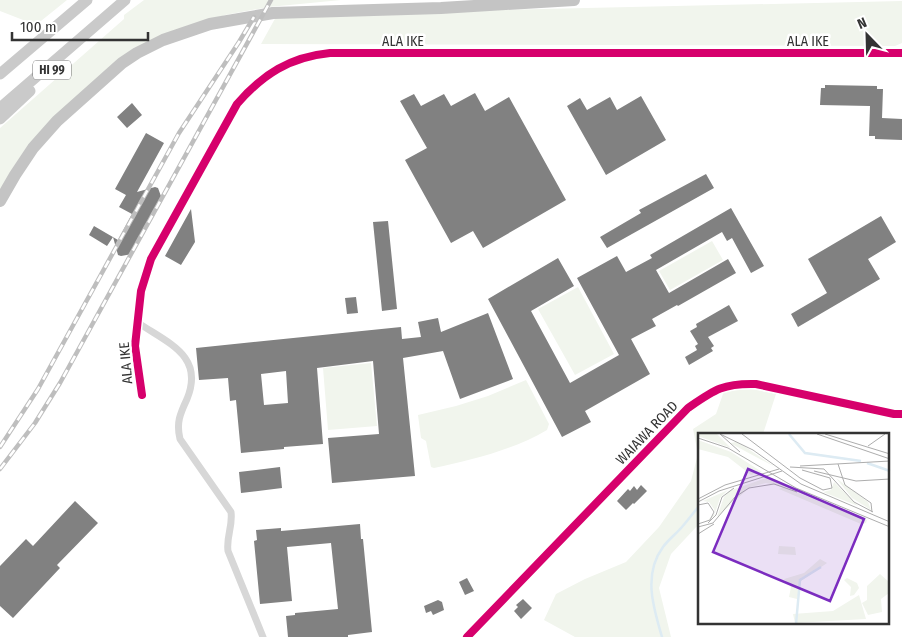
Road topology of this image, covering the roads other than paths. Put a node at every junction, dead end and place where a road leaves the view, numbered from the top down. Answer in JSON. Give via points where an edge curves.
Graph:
{"nodes":[{"id":1,"x":87,"y":0,"type":"edge"},
{"id":2,"x":574,"y":0,"type":"edge"},
{"id":3,"x":122,"y":2,"type":"edge"},
{"id":4,"x":103,"y":19,"type":"junction"},
{"id":5,"x":902,"y":53,"type":"edge"},
{"id":6,"x":0,"y":74,"type":"edge"},
{"id":7,"x":0,"y":108,"type":"edge"},
{"id":8,"x":0,"y":119,"type":"edge"},
{"id":9,"x":0,"y":201,"type":"edge"},
{"id":10,"x":136,"y":322,"type":"junction"},
{"id":11,"x":142,"y":395,"type":"dead end"},
{"id":12,"x":902,"y":414,"type":"edge"},
{"id":13,"x":263,"y":637,"type":"edge"},
{"id":14,"x":467,"y":637,"type":"edge"}],
"edges":[{"from":1,"to":6,"type":"main road","number":"HI 99"},
{"from":2,"to":9,"type":"highway","via":[[273,13],[210,24],[163,40],[122,63],[57,121],[33,148]]},
{"from":3,"to":4,"type":"main road","number":"HI 99"},
{"from":4,"to":7,"type":"main road"},
{"from":4,"to":8,"type":"main road","number":"HI 99"},
{"from":5,"to":10,"type":"street","name":"ALA IKE","via":[[330,53],[288,63],[249,90],[226,121],[151,259],[140,291]]},
{"from":10,"to":11,"type":"street","name":"ALA IKE","via":[[135,346]]},
{"from":10,"to":13,"type":"street","name":"ALA IKE","via":[[180,351],[192,368],[191,389],[177,428],[180,440],[231,512],[228,551]]},
{"from":12,"to":14,"type":"street","name":"WAIAWA ROAD","via":[[756,384],[738,383],[717,388],[688,408]]}]}
